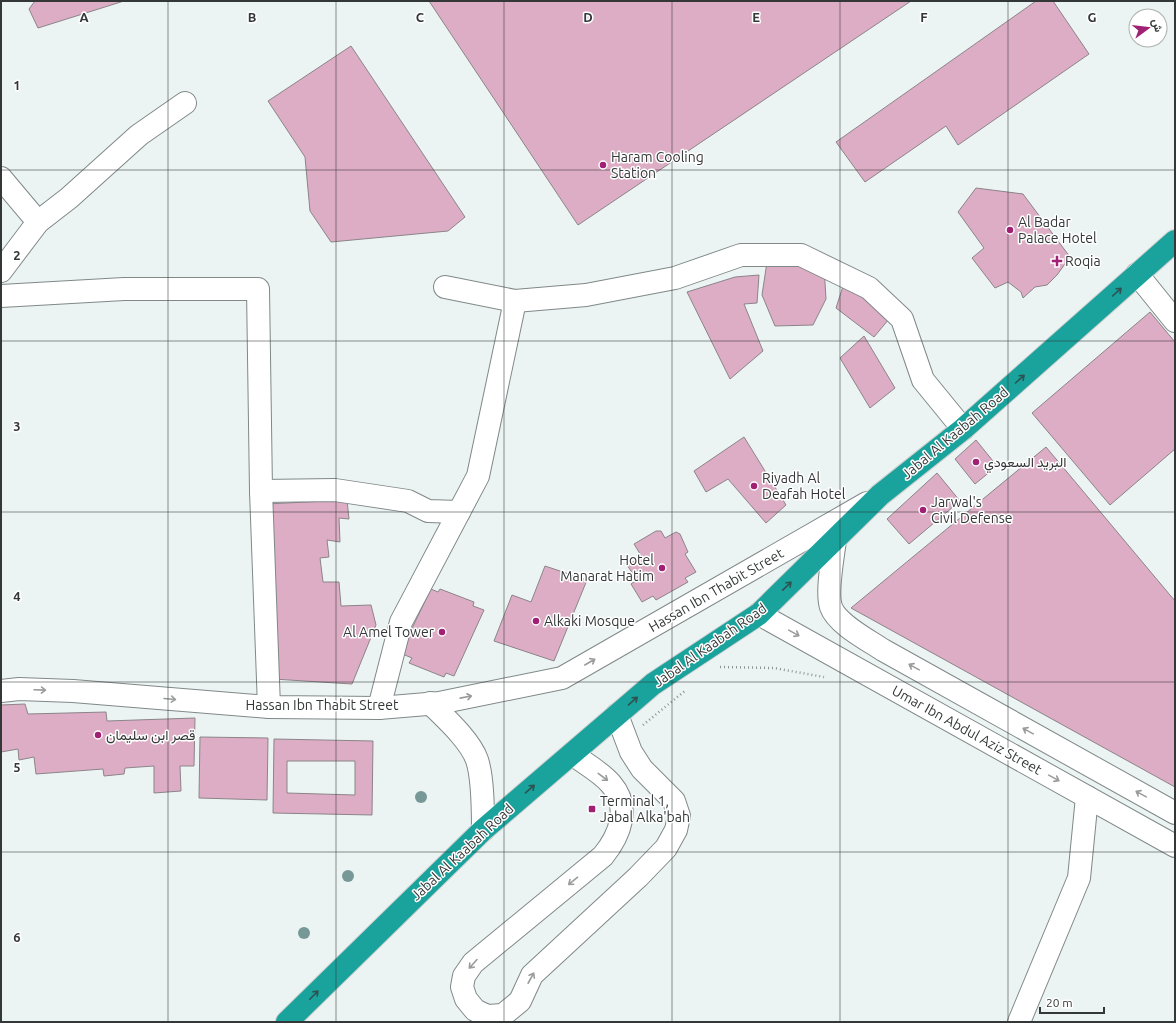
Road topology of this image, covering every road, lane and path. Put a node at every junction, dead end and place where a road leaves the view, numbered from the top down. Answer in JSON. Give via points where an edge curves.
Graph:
{"nodes":[{"id":1,"x":185,"y":103,"type":"dead end"},
{"id":2,"x":1,"y":178,"type":"edge"},
{"id":3,"x":38,"y":222,"type":"junction"},
{"id":4,"x":1175,"y":241,"type":"edge"},
{"id":5,"x":1,"y":270,"type":"edge"},
{"id":6,"x":1137,"y":274,"type":"junction"},
{"id":7,"x":444,"y":288,"type":"dead end"},
{"id":8,"x":1,"y":296,"type":"edge"},
{"id":9,"x":515,"y":301,"type":"junction"},
{"id":10,"x":1175,"y":321,"type":"edge"},
{"id":11,"x":963,"y":429,"type":"junction"},
{"id":12,"x":261,"y":491,"type":"junction"},
{"id":13,"x":880,"y":495,"type":"junction"},
{"id":14,"x":458,"y":512,"type":"junction"},
{"id":15,"x":834,"y":540,"type":"junction"},
{"id":16,"x":760,"y":614,"type":"junction"},
{"id":17,"x":714,"y":671,"type":"dead end"},
{"id":18,"x":822,"y":676,"type":"dead end"},
{"id":19,"x":689,"y":688,"type":"dead end"},
{"id":20,"x":1,"y":691,"type":"edge"},
{"id":21,"x":430,"y":704,"type":"junction"},
{"id":22,"x":269,"y":707,"type":"junction"},
{"id":23,"x":379,"y":708,"type":"junction"},
{"id":24,"x":617,"y":715,"type":"junction"},
{"id":25,"x":640,"y":727,"type":"dead end"},
{"id":26,"x":572,"y":754,"type":"junction"},
{"id":27,"x":1087,"y":796,"type":"junction"},
{"id":28,"x":1175,"y":813,"type":"edge"},
{"id":29,"x":483,"y":830,"type":"junction"},
{"id":30,"x":1175,"y":846,"type":"edge"},
{"id":31,"x":287,"y":1022,"type":"edge"},
{"id":32,"x":1019,"y":1022,"type":"edge"}],
"edges":[{"from":1,"to":3,"type":"street","via":[[139,135],[69,198]]},
{"from":2,"to":3,"type":"street"},
{"from":3,"to":5,"type":"street"},
{"from":4,"to":6,"type":"highway","name":"Jabal Al Kaabah Road"},
{"from":6,"to":10,"type":"street"},
{"from":11,"to":6,"type":"highway","name":"Jabal Al Kaabah Road","one_way":true},
{"from":7,"to":9,"type":"street"},
{"from":8,"to":12,"type":"street","via":[[124,289],[258,289]]},
{"from":9,"to":11,"type":"street","via":[[586,295],[675,278],[741,255],[801,255],[869,288],[902,319],[923,380]]},
{"from":9,"to":14,"type":"street","via":[[478,476]]},
{"from":11,"to":13,"type":"highway","name":"Jabal Al Kaabah Road"},
{"from":12,"to":14,"type":"street","via":[[335,490],[408,501],[428,511]]},
{"from":12,"to":22,"type":"street"},
{"from":13,"to":15,"type":"highway","name":"Jabal Al Kaabah Road"},
{"from":21,"to":13,"type":"street","name":"Hassan Ibn Thabit Street","one_way":true,"via":[[562,678]]},
{"from":14,"to":23,"type":"street","via":[[401,622]]},
{"from":16,"to":15,"type":"highway","name":"Jabal Al Kaabah Road","one_way":true},
{"from":28,"to":15,"type":"street","name":"Umar Ibn Abdul Aziz Street","one_way":true,"via":[[882,650],[842,623],[831,608],[830,585]]},
{"from":24,"to":16,"type":"highway","name":"Jabal Al Kaabah Road","one_way":true,"via":[[654,684]]},
{"from":16,"to":27,"type":"street","name":"Umar Ibn Abdul Aziz Street","one_way":true},
{"from":17,"to":18,"type":"path","via":[[721,666],[774,668]]},
{"from":19,"to":25,"type":"path"},
{"from":20,"to":22,"type":"street","name":"Hassan Ibn Thabit Street","one_way":true,"via":[[73,691]]},
{"from":21,"to":23,"type":"street","name":"Hassan Ibn Thabit Street"},
{"from":21,"to":29,"type":"street","via":[[456,728],[477,759],[482,794]]},
{"from":22,"to":23,"type":"street","name":"Hassan Ibn Thabit Street"},
{"from":24,"to":26,"type":"highway","name":"Jabal Al Kaabah Road"},
{"from":26,"to":24,"type":"street","one_way":true,"via":[[610,783],[619,795],[622,806],[620,832],[603,856],[473,963],[464,976],[462,987],[466,999],[475,1010],[487,1016],[503,1015],[520,1001],[532,975],[638,877],[666,848],[676,830],[679,816],[674,800],[642,769],[631,752]]},
{"from":29,"to":26,"type":"highway","name":"Jabal Al Kaabah Road","one_way":true},
{"from":27,"to":30,"type":"street","name":"Umar Ibn Abdul Aziz Street"},
{"from":27,"to":32,"type":"street","via":[[1079,878]]},
{"from":31,"to":29,"type":"highway","name":"Jabal Al Kaabah Road","one_way":true}]}
